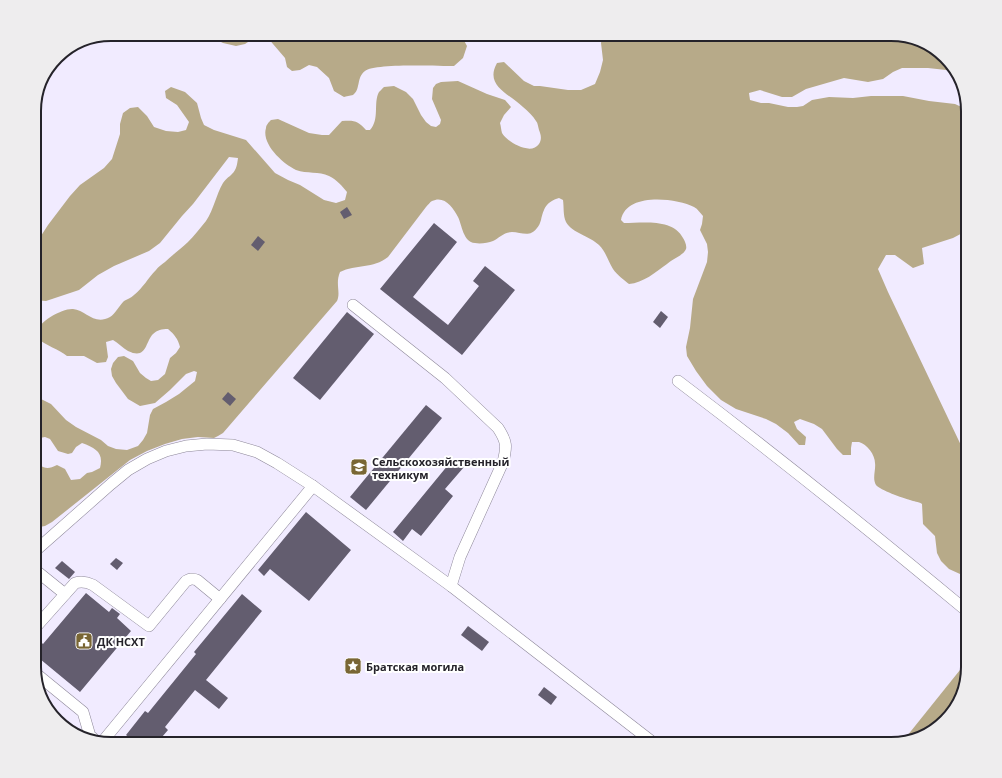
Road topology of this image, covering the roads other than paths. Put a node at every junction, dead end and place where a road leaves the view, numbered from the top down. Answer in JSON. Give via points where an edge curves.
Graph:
{"nodes":[{"id":1,"x":353,"y":305,"type":"dead end"},
{"id":2,"x":678,"y":381,"type":"dead end"},
{"id":3,"x":313,"y":486,"type":"junction"},
{"id":4,"x":41,"y":546,"type":"edge"},
{"id":5,"x":41,"y":575,"type":"edge"},
{"id":6,"x":452,"y":586,"type":"junction"},
{"id":7,"x":65,"y":594,"type":"junction"},
{"id":8,"x":220,"y":599,"type":"junction"},
{"id":9,"x":961,"y":606,"type":"edge"},
{"id":10,"x":41,"y":621,"type":"edge"},
{"id":11,"x":42,"y":679,"type":"edge"},
{"id":12,"x":89,"y":733,"type":"edge"},
{"id":13,"x":107,"y":737,"type":"edge"},
{"id":14,"x":647,"y":737,"type":"edge"}],
"edges":[{"from":1,"to":6,"type":"street","via":[[445,378],[498,428],[504,438],[506,450],[503,462],[460,557]]},
{"from":2,"to":9,"type":"street","via":[[761,444]]},
{"from":3,"to":4,"type":"street","via":[[257,452],[233,445],[186,446],[166,451],[128,470]]},
{"from":3,"to":6,"type":"street"},
{"from":3,"to":8,"type":"street"},
{"from":5,"to":7,"type":"street"},
{"from":6,"to":14,"type":"street"},
{"from":7,"to":8,"type":"street","via":[[75,584],[86,582],[149,626],[190,579],[196,580]]},
{"from":7,"to":10,"type":"street"},
{"from":8,"to":13,"type":"street"},
{"from":11,"to":12,"type":"street","via":[[83,712]]}]}
